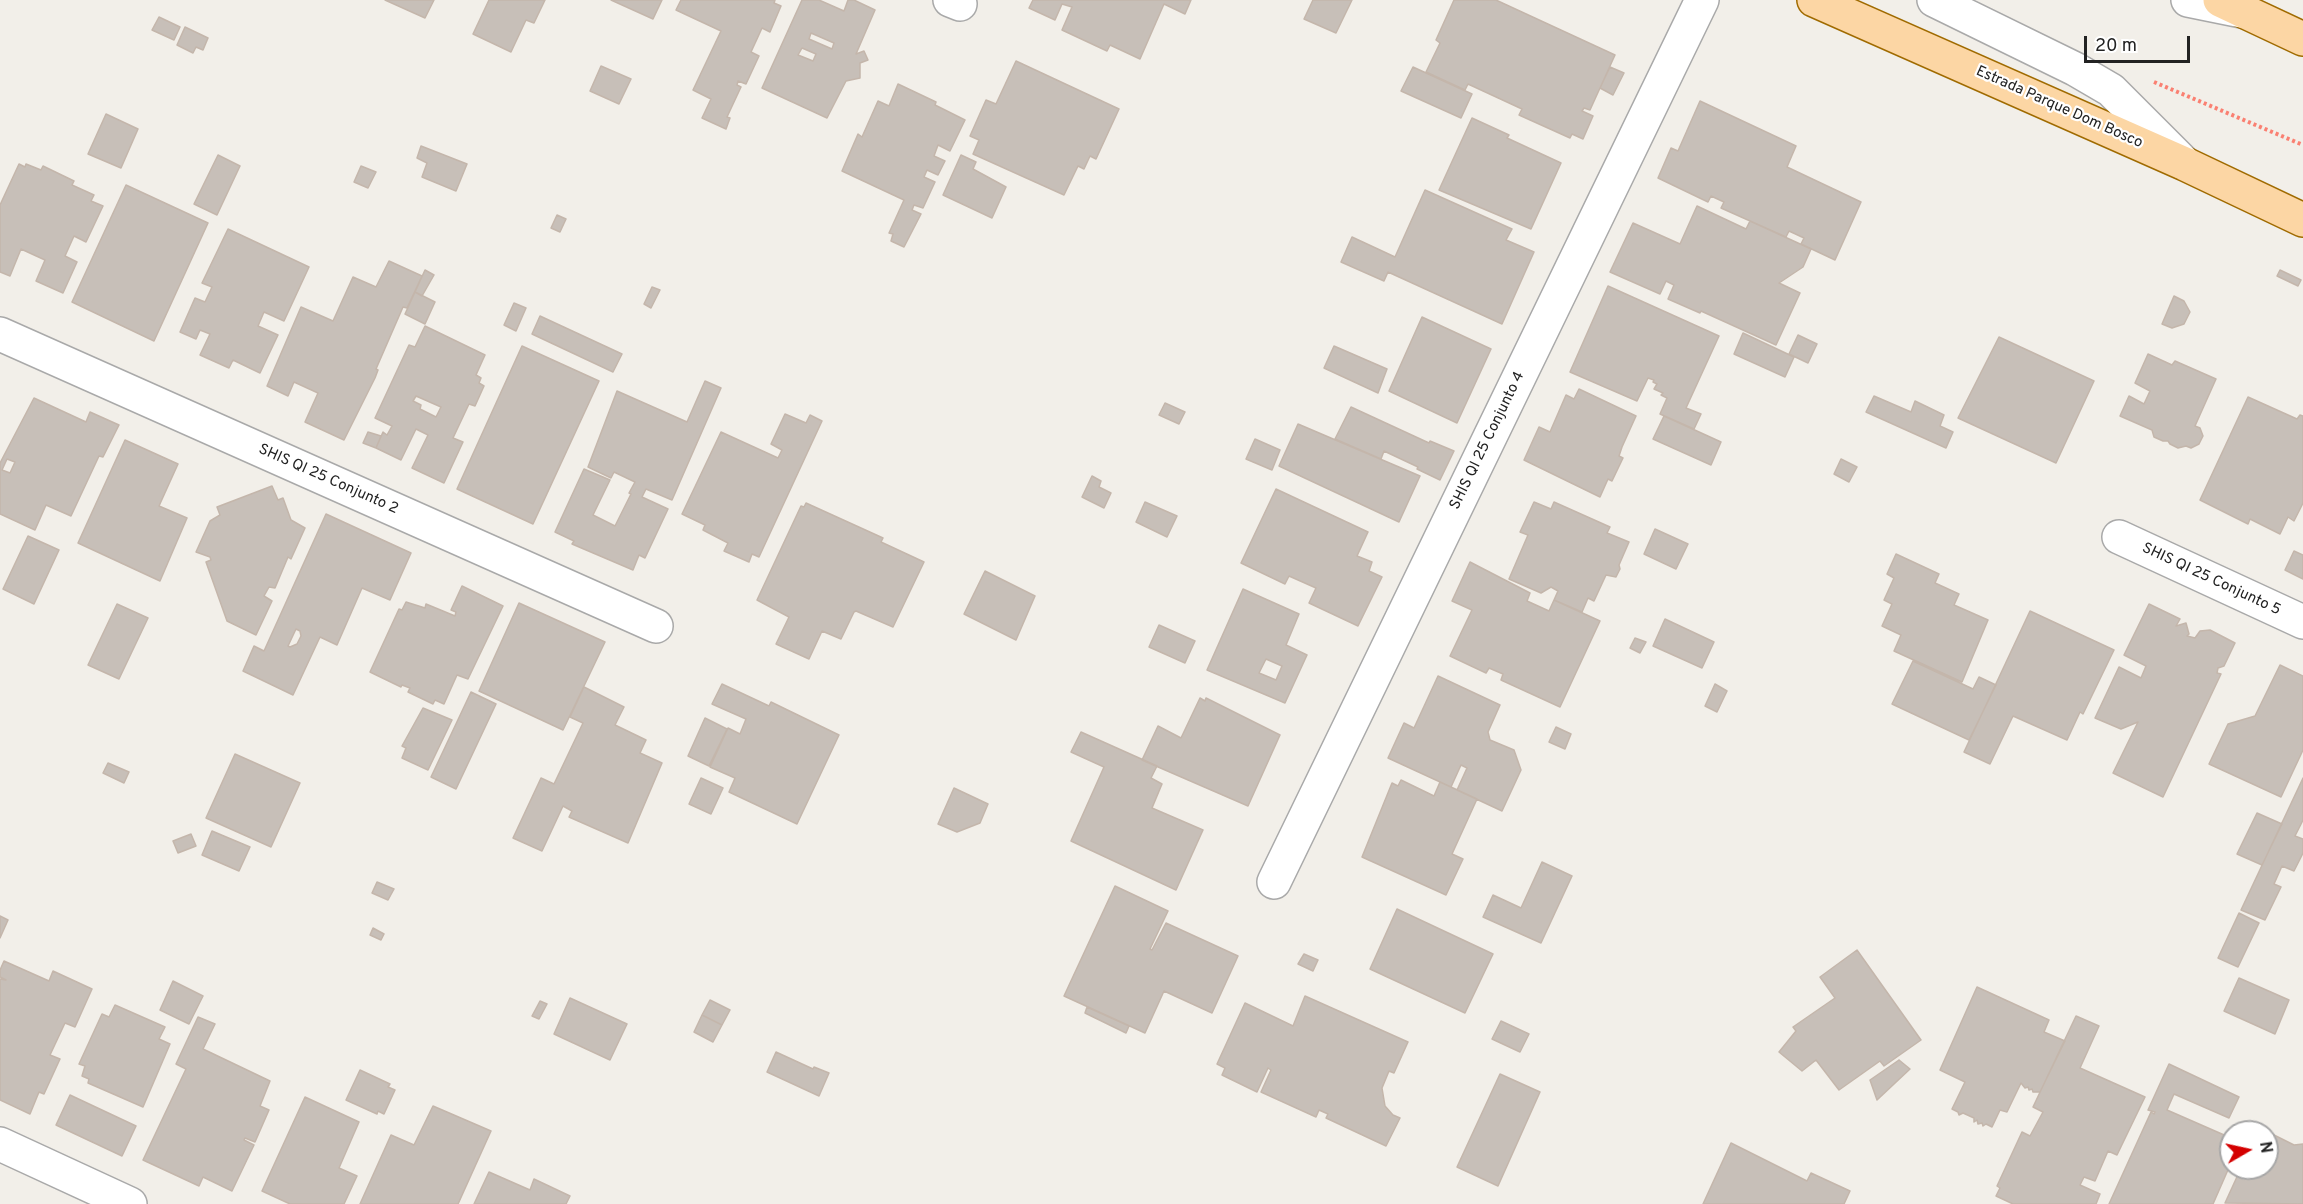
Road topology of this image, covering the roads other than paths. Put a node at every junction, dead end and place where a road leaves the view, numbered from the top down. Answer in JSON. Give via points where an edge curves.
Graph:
{"nodes":[{"id":1,"x":1702,"y":0,"type":"edge"},
{"id":2,"x":1814,"y":0,"type":"edge"},
{"id":3,"x":1934,"y":0,"type":"edge"},
{"id":4,"x":2188,"y":0,"type":"edge"},
{"id":5,"x":2234,"y":6,"type":"edge"},
{"id":6,"x":2303,"y":39,"type":"edge"},
{"id":7,"x":2186,"y":164,"type":"junction"},
{"id":8,"x":2303,"y":220,"type":"edge"},
{"id":9,"x":0,"y":334,"type":"edge"},
{"id":10,"x":2119,"y":537,"type":"dead end"},
{"id":11,"x":2303,"y":622,"type":"edge"},
{"id":12,"x":656,"y":626,"type":"dead end"},
{"id":13,"x":1274,"y":882,"type":"dead end"},
{"id":14,"x":0,"y":1144,"type":"edge"},
{"id":15,"x":130,"y":1204,"type":"edge"}],
"edges":[{"from":1,"to":13,"type":"street","name":"SHIS QI 25 Conjunto 4"},
{"from":2,"to":7,"type":"main road","name":"Estrada Parque Dom Bosco"},
{"from":3,"to":7,"type":"street","via":[[2111,90]]},
{"from":4,"to":5,"type":"street"},
{"from":5,"to":6,"type":"main road"},
{"from":7,"to":8,"type":"main road","name":"Estrada Parque Dom Bosco"},
{"from":9,"to":12,"type":"street","name":"SHIS QI 25 Conjunto 2"},
{"from":10,"to":11,"type":"street","name":"SHIS QI 25 Conjunto 5"},
{"from":14,"to":15,"type":"street"}]}
